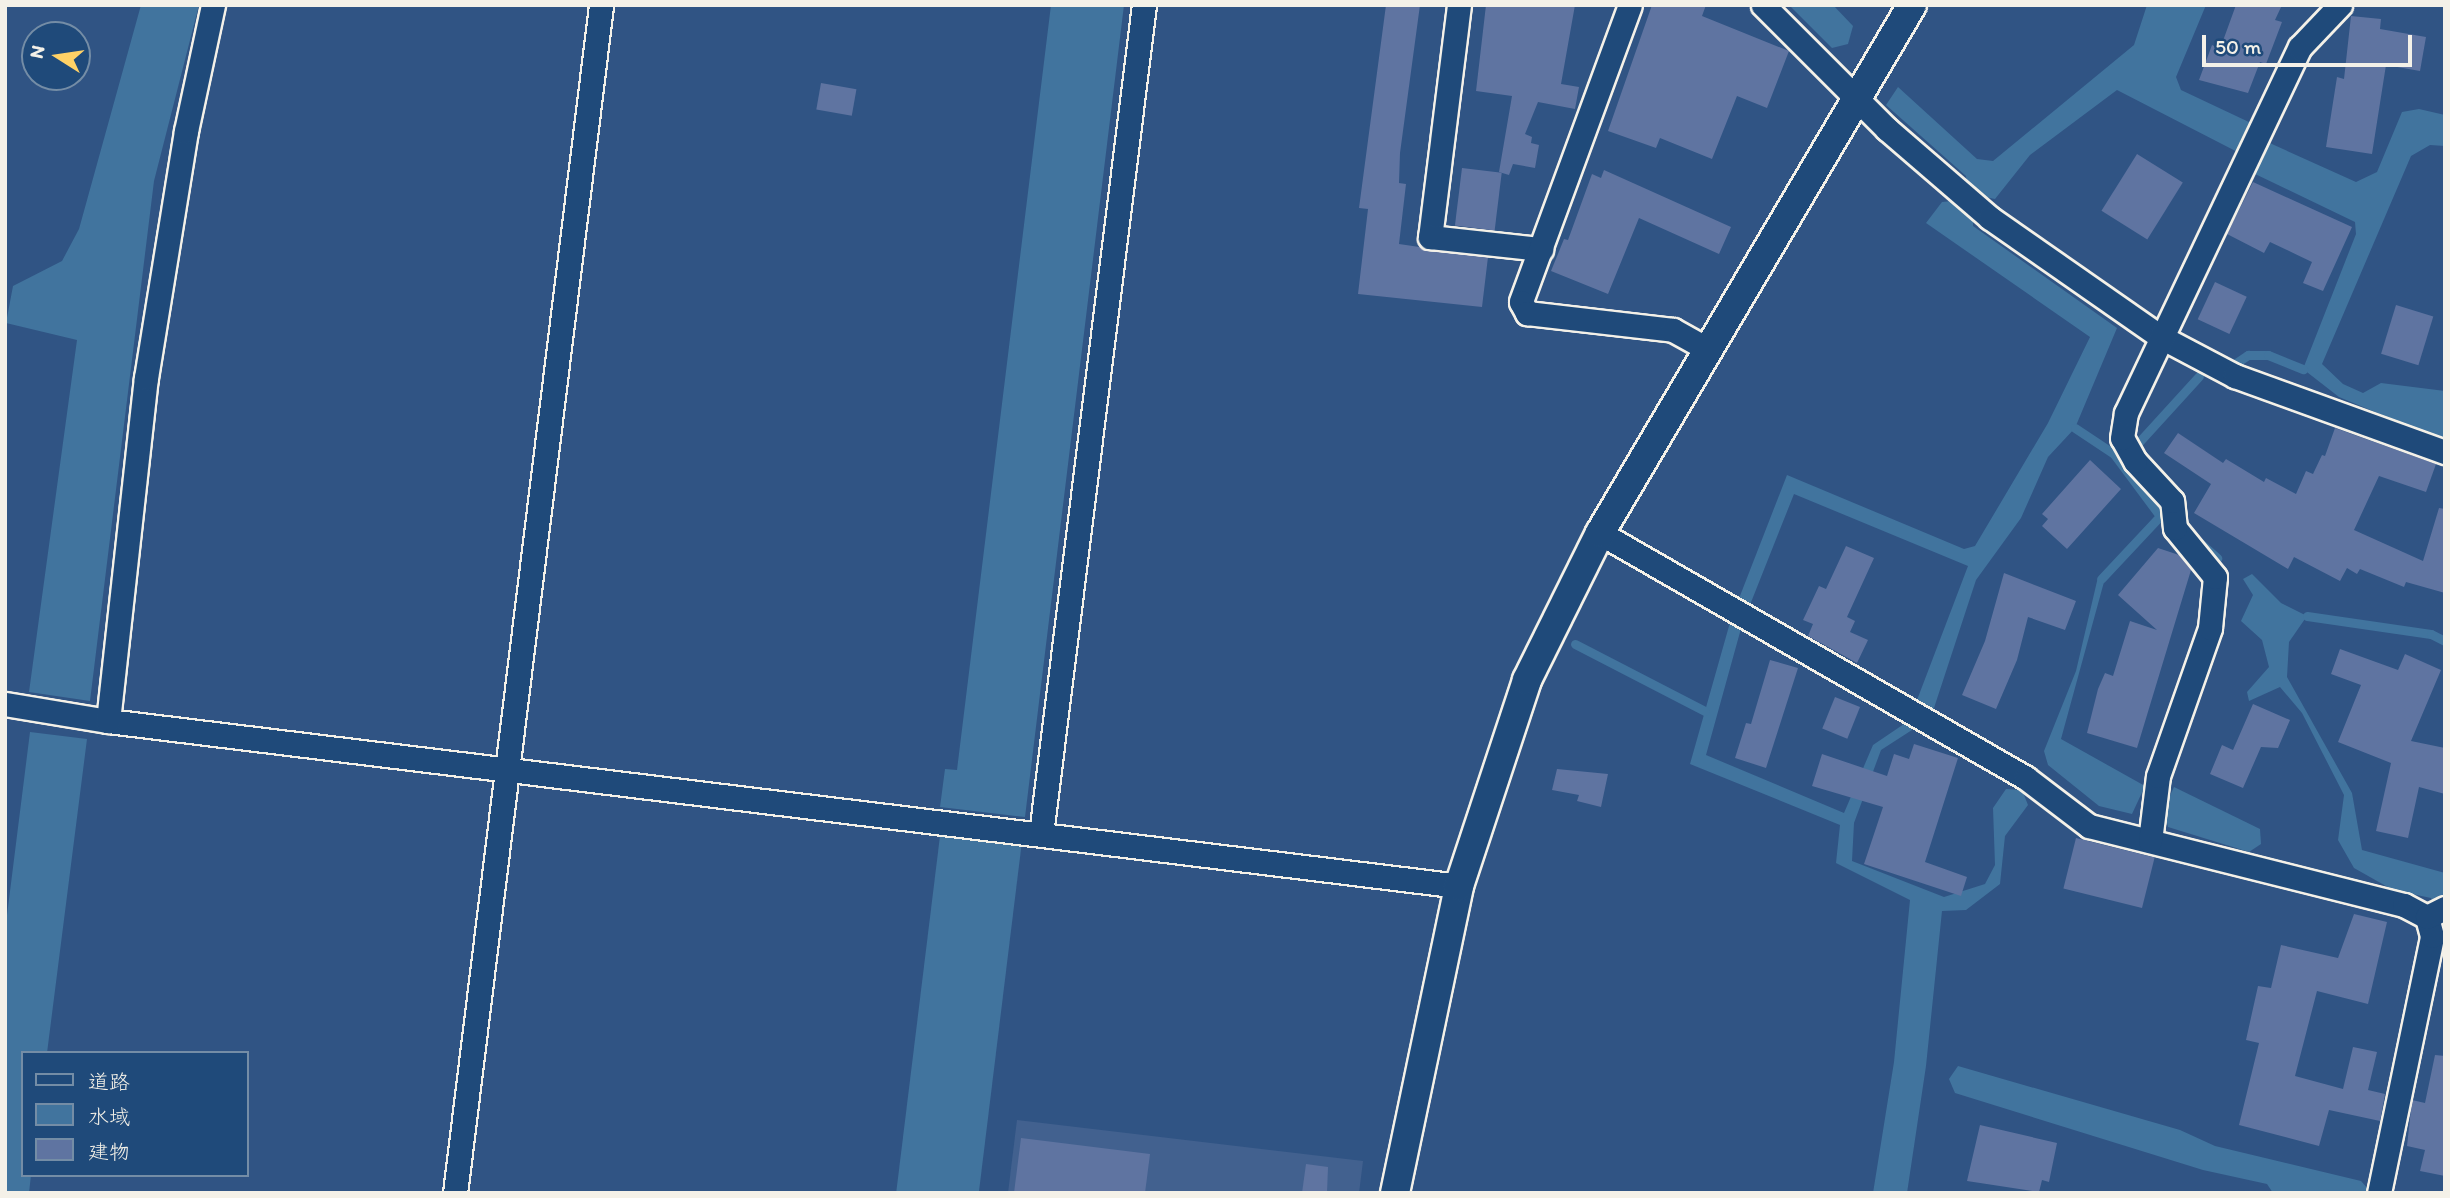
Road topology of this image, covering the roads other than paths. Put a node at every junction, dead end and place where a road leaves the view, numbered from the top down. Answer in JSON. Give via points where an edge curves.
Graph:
{"nodes":[{"id":1,"x":213,"y":5,"type":"edge"},
{"id":2,"x":601,"y":5,"type":"edge"},
{"id":3,"x":1144,"y":5,"type":"edge"},
{"id":4,"x":1459,"y":5,"type":"edge"},
{"id":5,"x":1630,"y":5,"type":"edge"},
{"id":6,"x":1763,"y":5,"type":"edge"},
{"id":7,"x":1912,"y":5,"type":"edge"},
{"id":8,"x":2340,"y":5,"type":"edge"},
{"id":9,"x":1857,"y":99,"type":"junction"},
{"id":10,"x":1541,"y":248,"type":"junction"},
{"id":11,"x":2160,"y":336,"type":"junction"},
{"id":12,"x":1707,"y":349,"type":"junction"},
{"id":13,"x":2445,"y":453,"type":"edge"},
{"id":14,"x":1600,"y":533,"type":"junction"},
{"id":15,"x":5,"y":704,"type":"edge"},
{"id":16,"x":108,"y":722,"type":"junction"},
{"id":17,"x":507,"y":770,"type":"junction"},
{"id":18,"x":1041,"y":834,"type":"junction"},
{"id":19,"x":2150,"y":841,"type":"junction"},
{"id":20,"x":1459,"y":886,"type":"junction"},
{"id":21,"x":2435,"y":913,"type":"edge"},
{"id":22,"x":2379,"y":1191,"type":"edge"},
{"id":23,"x":455,"y":1193,"type":"edge"},
{"id":24,"x":1395,"y":1193,"type":"edge"}],
"edges":[{"from":1,"to":16,"type":"street","via":[[186,131],[146,378]]},
{"from":2,"to":17,"type":"street"},
{"from":3,"to":18,"type":"street"},
{"from":4,"to":10,"type":"street","via":[[1430,237]]},
{"from":5,"to":10,"type":"street"},
{"from":6,"to":9,"type":"street"},
{"from":7,"to":9,"type":"street"},
{"from":8,"to":11,"type":"street","via":[[2300,47]]},
{"from":9,"to":11,"type":"street","via":[[1990,218]]},
{"from":9,"to":12,"type":"street"},
{"from":10,"to":12,"type":"street","via":[[1521,302],[1527,313],[1673,330]]},
{"from":11,"to":13,"type":"street","via":[[2235,376]]},
{"from":11,"to":19,"type":"street","via":[[2126,413],[2122,438],[2135,461],[2172,501],[2175,528],[2215,577],[2210,628],[2158,776]]},
{"from":12,"to":14,"type":"street"},
{"from":14,"to":19,"type":"street","via":[[2025,778],[2089,826]]},
{"from":14,"to":20,"type":"street","via":[[1527,680]]},
{"from":15,"to":16,"type":"street"},
{"from":16,"to":17,"type":"street"},
{"from":17,"to":18,"type":"street"},
{"from":17,"to":23,"type":"street"},
{"from":18,"to":20,"type":"street"},
{"from":19,"to":21,"type":"street"},
{"from":20,"to":24,"type":"street"},
{"from":21,"to":22,"type":"street"}]}
